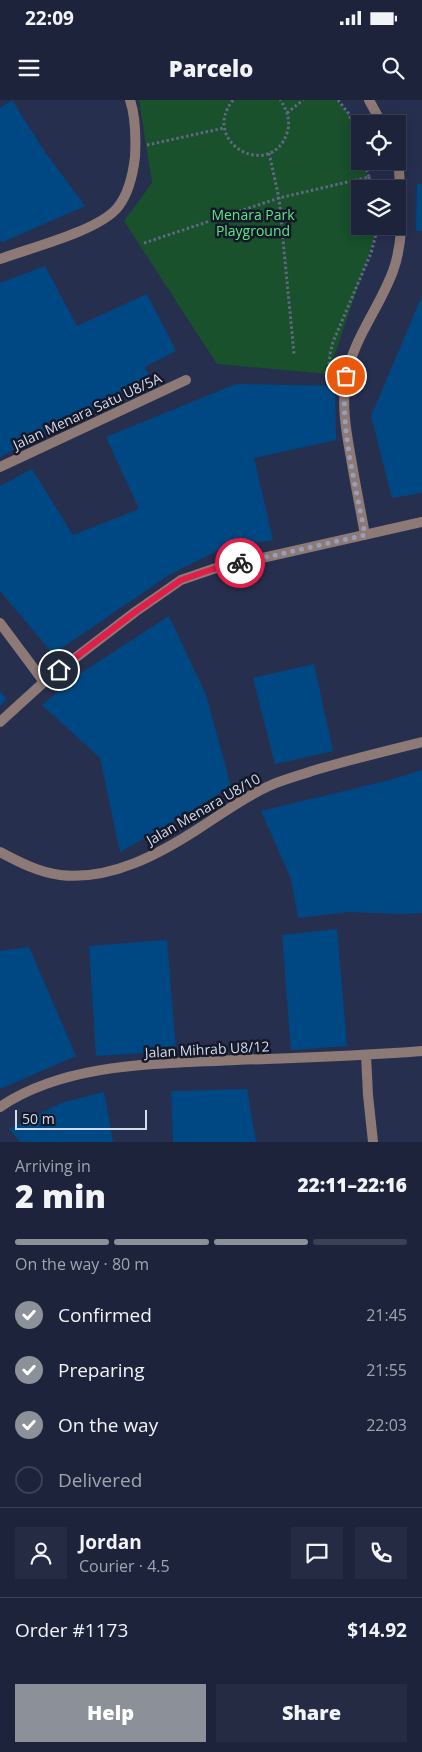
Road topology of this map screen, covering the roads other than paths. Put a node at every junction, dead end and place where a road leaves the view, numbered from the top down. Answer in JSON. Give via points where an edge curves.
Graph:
{"nodes":[{"id":1,"x":130,"y":100,"type":"edge"},
{"id":2,"x":369,"y":100,"type":"edge"},
{"id":3,"x":377,"y":115,"type":"edge"},
{"id":4,"x":399,"y":170,"type":"edge"},
{"id":5,"x":0,"y":259,"type":"edge"},
{"id":6,"x":186,"y":380,"type":"dead end"},
{"id":7,"x":0,"y":468,"type":"edge"},
{"id":8,"x":422,"y":522,"type":"edge"},
{"id":9,"x":365,"y":535,"type":"junction"},
{"id":10,"x":0,"y":623,"type":"edge"},
{"id":11,"x":44,"y":682,"type":"junction"},
{"id":12,"x":0,"y":722,"type":"edge"},
{"id":13,"x":422,"y":742,"type":"edge"},
{"id":14,"x":0,"y":852,"type":"edge"},
{"id":15,"x":422,"y":1051,"type":"edge"},
{"id":16,"x":366,"y":1055,"type":"junction"},
{"id":17,"x":0,"y":1107,"type":"edge"},
{"id":18,"x":373,"y":1142,"type":"edge"}],
"edges":[{"from":1,"to":5,"type":"street","via":[[136,148],[127,190],[118,207],[103,220],[81,230]]},
{"from":2,"to":3,"type":"street"},
{"from":4,"to":9,"type":"street","via":[[400,248],[393,271],[359,339],[346,376],[343,397],[346,434]]},
{"from":6,"to":7,"type":"street","name":"Jalan Menara Satu U8/5A"},
{"from":8,"to":9,"type":"street"},
{"from":9,"to":11,"type":"street","via":[[213,569],[181,580]]},
{"from":10,"to":11,"type":"street"},
{"from":11,"to":12,"type":"street"},
{"from":13,"to":14,"type":"street","name":"Jalan Menara U8/10","via":[[338,763],[270,786],[240,801],[176,843],[126,866],[101,873],[59,875],[38,870]]},
{"from":15,"to":16,"type":"street","name":"Jalan Mihrab U8/12"},
{"from":16,"to":17,"type":"street","name":"Jalan Mihrab U8/12","via":[[118,1068],[53,1081]]},
{"from":16,"to":18,"type":"street"}]}
